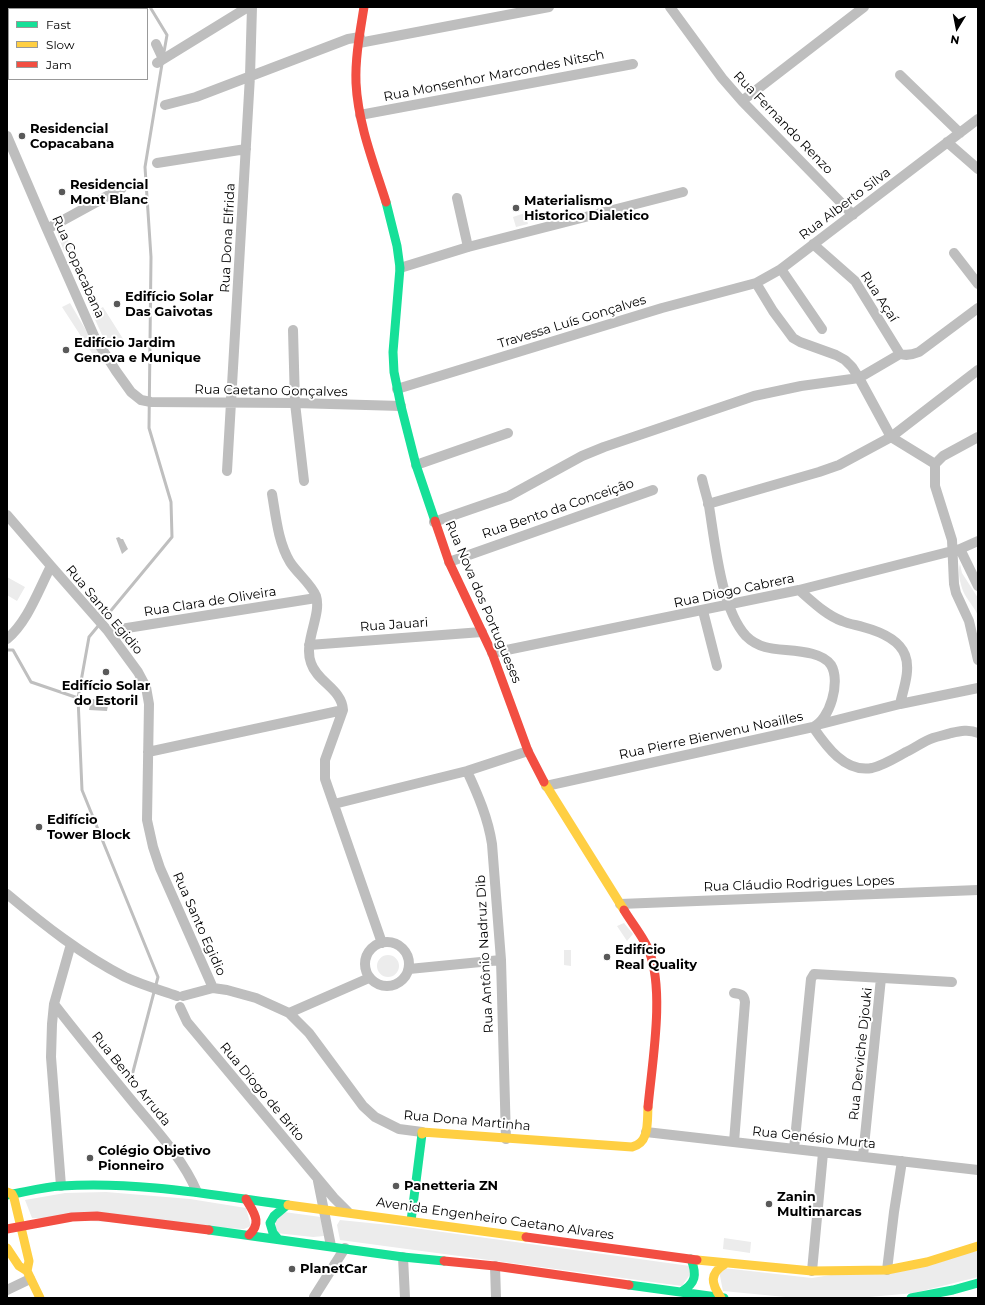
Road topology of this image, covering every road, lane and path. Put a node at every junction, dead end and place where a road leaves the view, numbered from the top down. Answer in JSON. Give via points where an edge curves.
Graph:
{"nodes":[{"id":1,"x":248,"y":7,"type":"edge"},
{"id":2,"x":252,"y":7,"type":"edge"},
{"id":3,"x":364,"y":7,"type":"edge"},
{"id":4,"x":549,"y":7,"type":"edge"},
{"id":5,"x":670,"y":7,"type":"edge"},
{"id":6,"x":864,"y":7,"type":"edge"},
{"id":7,"x":360,"y":40,"type":"junction"},
{"id":8,"x":156,"y":44,"type":"dead end"},
{"id":9,"x":633,"y":64,"type":"dead end"},
{"id":10,"x":900,"y":75,"type":"dead end"},
{"id":11,"x":250,"y":76,"type":"junction"},
{"id":12,"x":742,"y":101,"type":"junction"},
{"id":13,"x":165,"y":105,"type":"dead end"},
{"id":14,"x":360,"y":114,"type":"junction"},
{"id":15,"x":976,"y":124,"type":"edge"},
{"id":16,"x":960,"y":133,"type":"junction"},
{"id":17,"x":7,"y":136,"type":"edge"},
{"id":18,"x":947,"y":142,"type":"junction"},
{"id":19,"x":246,"y":149,"type":"junction"},
{"id":20,"x":157,"y":163,"type":"dead end"},
{"id":21,"x":978,"y":169,"type":"edge"},
{"id":22,"x":122,"y":188,"type":"dead end"},
{"id":23,"x":683,"y":192,"type":"dead end"},
{"id":24,"x":457,"y":198,"type":"dead end"},
{"id":25,"x":853,"y":215,"type":"junction"},
{"id":26,"x":46,"y":229,"type":"junction"},
{"id":27,"x":813,"y":244,"type":"junction"},
{"id":28,"x":468,"y":248,"type":"junction"},
{"id":29,"x":954,"y":253,"type":"dead end"},
{"id":30,"x":400,"y":268,"type":"junction"},
{"id":31,"x":781,"y":269,"type":"junction"},
{"id":32,"x":756,"y":283,"type":"junction"},
{"id":33,"x":978,"y":284,"type":"edge"},
{"id":34,"x":978,"y":308,"type":"edge"},
{"id":35,"x":822,"y":329,"type":"dead end"},
{"id":36,"x":293,"y":330,"type":"dead end"},
{"id":37,"x":900,"y":354,"type":"junction"},
{"id":38,"x":978,"y":370,"type":"edge"},
{"id":39,"x":859,"y":378,"type":"junction"},
{"id":40,"x":397,"y":389,"type":"junction"},
{"id":41,"x":141,"y":400,"type":"joint"},
{"id":42,"x":232,"y":403,"type":"junction"},
{"id":43,"x":295,"y":403,"type":"junction"},
{"id":44,"x":401,"y":406,"type":"junction"},
{"id":45,"x":508,"y":433,"type":"dead end"},
{"id":46,"x":891,"y":437,"type":"junction"},
{"id":47,"x":978,"y":437,"type":"edge"},
{"id":48,"x":936,"y":464,"type":"junction"},
{"id":49,"x":416,"y":465,"type":"junction"},
{"id":50,"x":227,"y":471,"type":"dead end"},
{"id":51,"x":702,"y":479,"type":"dead end"},
{"id":52,"x":304,"y":480,"type":"dead end"},
{"id":53,"x":653,"y":490,"type":"dead end"},
{"id":54,"x":272,"y":494,"type":"dead end"},
{"id":55,"x":708,"y":504,"type":"junction"},
{"id":56,"x":7,"y":514,"type":"edge"},
{"id":57,"x":434,"y":522,"type":"junction"},
{"id":58,"x":978,"y":541,"type":"edge"},
{"id":59,"x":956,"y":550,"type":"junction"},
{"id":60,"x":448,"y":562,"type":"junction"},
{"id":61,"x":51,"y":566,"type":"junction"},
{"id":62,"x":978,"y":586,"type":"edge"},
{"id":63,"x":799,"y":590,"type":"junction"},
{"id":64,"x":316,"y":598,"type":"junction"},
{"id":65,"x":729,"y":605,"type":"junction"},
{"id":66,"x":702,"y":611,"type":"junction"},
{"id":67,"x":108,"y":631,"type":"junction"},
{"id":68,"x":482,"y":632,"type":"junction"},
{"id":69,"x":7,"y":639,"type":"edge"},
{"id":70,"x":309,"y":645,"type":"junction"},
{"id":71,"x":492,"y":653,"type":"junction"},
{"id":72,"x":978,"y":660,"type":"edge"},
{"id":73,"x":717,"y":666,"type":"dead end"},
{"id":74,"x":978,"y":688,"type":"edge"},
{"id":75,"x":900,"y":704,"type":"junction"},
{"id":76,"x":343,"y":710,"type":"junction"},
{"id":77,"x":815,"y":726,"type":"junction"},
{"id":78,"x":978,"y":733,"type":"edge"},
{"id":79,"x":528,"y":751,"type":"junction"},
{"id":80,"x":148,"y":752,"type":"junction"},
{"id":81,"x":468,"y":771,"type":"junction"},
{"id":82,"x":546,"y":786,"type":"junction"},
{"id":83,"x":334,"y":804,"type":"junction"},
{"id":84,"x":978,"y":890,"type":"edge"},
{"id":85,"x":7,"y":894,"type":"edge"},
{"id":86,"x":620,"y":904,"type":"junction"},
{"id":87,"x":382,"y":943,"type":"junction"},
{"id":88,"x":71,"y":944,"type":"junction"},
{"id":89,"x":501,"y":960,"type":"junction"},
{"id":90,"x":409,"y":969,"type":"junction"},
{"id":91,"x":369,"y":978,"type":"junction"},
{"id":92,"x":881,"y":978,"type":"junction"},
{"id":93,"x":952,"y":982,"type":"dead end"},
{"id":94,"x":213,"y":988,"type":"junction"},
{"id":95,"x":734,"y":993,"type":"dead end"},
{"id":96,"x":181,"y":1001,"type":"junction"},
{"id":97,"x":54,"y":1004,"type":"junction"},
{"id":98,"x":289,"y":1013,"type":"junction"},
{"id":99,"x":422,"y":1132,"type":"junction"},
{"id":100,"x":646,"y":1132,"type":"junction"},
{"id":101,"x":506,"y":1139,"type":"junction"},
{"id":102,"x":734,"y":1142,"type":"junction"},
{"id":103,"x":794,"y":1149,"type":"junction"},
{"id":104,"x":823,"y":1153,"type":"junction"},
{"id":105,"x":863,"y":1156,"type":"junction"},
{"id":106,"x":902,"y":1161,"type":"junction"},
{"id":107,"x":978,"y":1170,"type":"edge"},
{"id":108,"x":318,"y":1179,"type":"junction"},
{"id":109,"x":61,"y":1186,"type":"junction"},
{"id":110,"x":197,"y":1192,"type":"junction"},
{"id":111,"x":8,"y":1194,"type":"edge"},
{"id":112,"x":246,"y":1199,"type":"junction"},
{"id":113,"x":287,"y":1204,"type":"junction"},
{"id":114,"x":324,"y":1209,"type":"junction"},
{"id":115,"x":349,"y":1213,"type":"junction"},
{"id":116,"x":410,"y":1221,"type":"junction"},
{"id":117,"x":20,"y":1226,"type":"junction"},
{"id":118,"x":7,"y":1229,"type":"edge"},
{"id":119,"x":249,"y":1235,"type":"junction"},
{"id":120,"x":278,"y":1239,"type":"junction"},
{"id":121,"x":331,"y":1246,"type":"junction"},
{"id":122,"x":978,"y":1246,"type":"edge"},
{"id":123,"x":7,"y":1248,"type":"edge"},
{"id":124,"x":345,"y":1248,"type":"junction"},
{"id":125,"x":403,"y":1257,"type":"junction"},
{"id":126,"x":691,"y":1259,"type":"junction"},
{"id":127,"x":725,"y":1264,"type":"junction"},
{"id":128,"x":495,"y":1266,"type":"junction"},
{"id":129,"x":887,"y":1270,"type":"junction"},
{"id":130,"x":812,"y":1271,"type":"junction"},
{"id":131,"x":29,"y":1275,"type":"junction"},
{"id":132,"x":978,"y":1283,"type":"edge"},
{"id":133,"x":7,"y":1290,"type":"edge"},
{"id":134,"x":681,"y":1292,"type":"junction"},
{"id":135,"x":40,"y":1298,"type":"edge"},
{"id":136,"x":313,"y":1298,"type":"edge"},
{"id":137,"x":405,"y":1298,"type":"edge"},
{"id":138,"x":496,"y":1298,"type":"edge"},
{"id":139,"x":721,"y":1298,"type":"edge"},
{"id":140,"x":724,"y":1298,"type":"edge"},
{"id":141,"x":911,"y":1298,"type":"edge"}],
"edges":[{"from":1,"to":8,"type":"street","via":[[160,61]]},
{"from":2,"to":11,"type":"street","name":"Rua Dona Elfrida"},
{"from":3,"to":7,"type":"main road","name":"Rua Nova dos Portugueses"},
{"from":4,"to":7,"type":"street"},
{"from":5,"to":12,"type":"street","name":"Rua Fernando Renzo"},
{"from":6,"to":12,"type":"street"},
{"from":7,"to":11,"type":"street","via":[[348,39]]},
{"from":7,"to":14,"type":"main road","name":"Rua Nova dos Portugueses","via":[[356,78]]},
{"from":9,"to":14,"type":"street","name":"Rua Monsenhor Marcondes Nitsch"},
{"from":10,"to":16,"type":"street"},
{"from":11,"to":13,"type":"street","via":[[196,97]]},
{"from":11,"to":19,"type":"street","name":"Rua Dona Elfrida"},
{"from":12,"to":25,"type":"street","name":"Rua Fernando Renzo"},
{"from":14,"to":30,"type":"main road","name":"Rua Nova dos Portugueses","via":[[394,231]]},
{"from":15,"to":16,"type":"street","name":"Rua Alberto Silva"},
{"from":16,"to":18,"type":"street","name":"Rua Alberto Silva"},
{"from":17,"to":26,"type":"street","name":"Rua Copacabana"},
{"from":18,"to":21,"type":"street"},
{"from":18,"to":25,"type":"street","name":"Rua Alberto Silva"},
{"from":19,"to":20,"type":"street"},
{"from":19,"to":42,"type":"street","name":"Rua Dona Elfrida"},
{"from":22,"to":26,"type":"street"},
{"from":23,"to":28,"type":"street"},
{"from":24,"to":28,"type":"street"},
{"from":25,"to":27,"type":"street","name":"Rua Alberto Silva"},
{"from":26,"to":41,"type":"street","name":"Rua Copacabana","via":[[96,338],[131,392]]},
{"from":27,"to":31,"type":"street","name":"Rua Alberto Silva"},
{"from":27,"to":37,"type":"street","name":"Rua Açaí","via":[[855,281]]},
{"from":28,"to":30,"type":"street"},
{"from":29,"to":33,"type":"street"},
{"from":30,"to":40,"type":"main road","name":"Rua Nova dos Portugueses","via":[[393,352]]},
{"from":31,"to":32,"type":"street","name":"Rua Alberto Silva"},
{"from":31,"to":35,"type":"street"},
{"from":32,"to":39,"type":"street","via":[[793,338],[845,360]]},
{"from":32,"to":40,"type":"street","name":"Travessa Luís Gonçalves","via":[[654,311]]},
{"from":34,"to":37,"type":"street","via":[[919,352],[905,356]]},
{"from":36,"to":43,"type":"street"},
{"from":37,"to":39,"type":"street"},
{"from":38,"to":46,"type":"street"},
{"from":39,"to":46,"type":"street"},
{"from":39,"to":57,"type":"street","via":[[800,386],[754,396],[682,420],[582,456],[509,496]]},
{"from":40,"to":44,"type":"main road","name":"Rua Nova dos Portugueses"},
{"from":41,"to":42,"type":"street","name":"Rua Caetano Gonçalves"},
{"from":42,"to":43,"type":"street","name":"Rua Caetano Gonçalves"},
{"from":42,"to":50,"type":"street","name":"Rua Dona Elfrida"},
{"from":43,"to":44,"type":"street","name":"Rua Caetano Gonçalves"},
{"from":43,"to":52,"type":"street"},
{"from":44,"to":49,"type":"main road","name":"Rua Nova dos Portugueses"},
{"from":45,"to":49,"type":"street"},
{"from":46,"to":48,"type":"street"},
{"from":46,"to":55,"type":"street","via":[[838,465],[819,472]]},
{"from":47,"to":48,"type":"street","via":[[943,456]]},
{"from":48,"to":59,"type":"street","via":[[935,486]]},
{"from":49,"to":57,"type":"main road","name":"Rua Nova dos Portugueses"},
{"from":51,"to":55,"type":"street"},
{"from":53,"to":60,"type":"street","name":"Rua Bento da Conceição"},
{"from":54,"to":64,"type":"street","via":[[284,551]]},
{"from":55,"to":65,"type":"street","via":[[718,562]]},
{"from":56,"to":61,"type":"street","name":"Rua Santo Egidio"},
{"from":57,"to":60,"type":"main road","name":"Rua Nova dos Portugueses"},
{"from":58,"to":59,"type":"street","name":"Rua Diogo Cabrera"},
{"from":59,"to":62,"type":"street"},
{"from":59,"to":63,"type":"street","name":"Rua Diogo Cabrera"},
{"from":59,"to":72,"type":"street","via":[[954,584],[969,621]]},
{"from":60,"to":68,"type":"main road","name":"Rua Nova dos Portugueses"},
{"from":61,"to":67,"type":"street","name":"Rua Santo Egidio"},
{"from":61,"to":69,"type":"street","via":[[28,613]]},
{"from":63,"to":65,"type":"street","name":"Rua Diogo Cabrera"},
{"from":63,"to":75,"type":"street","via":[[834,617],[879,632],[900,647],[906,655],[907,667]]},
{"from":64,"to":67,"type":"street","name":"Rua Clara de Oliveira"},
{"from":64,"to":70,"type":"street","via":[[317,608]]},
{"from":65,"to":66,"type":"street","name":"Rua Diogo Cabrera"},
{"from":65,"to":77,"type":"street","via":[[740,628],[754,642],[765,647],[813,654],[830,663],[835,683],[833,698]]},
{"from":66,"to":71,"type":"street","name":"Rua Diogo Cabrera"},
{"from":66,"to":73,"type":"street"},
{"from":67,"to":80,"type":"street","name":"Rua Santo Egidio","via":[[146,687],[149,704]]},
{"from":68,"to":70,"type":"street","name":"Rua Jauari"},
{"from":68,"to":71,"type":"main road","name":"Rua Nova dos Portugueses"},
{"from":70,"to":76,"type":"street","via":[[310,662],[314,670],[339,697]]},
{"from":71,"to":79,"type":"main road","name":"Rua Nova dos Portugueses"},
{"from":74,"to":75,"type":"street"},
{"from":75,"to":77,"type":"street"},
{"from":76,"to":80,"type":"street"},
{"from":76,"to":83,"type":"street","via":[[325,760],[325,779]]},
{"from":77,"to":78,"type":"street","name":"Rua Pierre Bienvenu Noailles","via":[[822,740],[841,760],[860,768],[872,768],[933,738],[962,730]]},
{"from":77,"to":82,"type":"street","name":"Rua Pierre Bienvenu Noailles"},
{"from":79,"to":81,"type":"street"},
{"from":79,"to":82,"type":"main road","name":"Rua Nova dos Portugueses"},
{"from":80,"to":94,"type":"street","name":"Rua Santo Egidio","via":[[147,820],[153,847]]},
{"from":81,"to":83,"type":"street"},
{"from":81,"to":89,"type":"street","name":"Rua Antônio Nadruz Dib","via":[[490,828]]},
{"from":82,"to":86,"type":"main road","name":"Rua Nova dos Portugueses"},
{"from":83,"to":87,"type":"street"},
{"from":84,"to":86,"type":"street","name":"Rua Cláudio Rodrigues Lopes"},
{"from":85,"to":88,"type":"street"},
{"from":86,"to":100,"type":"main road","name":"Rua Nova dos Portugueses","via":[[649,950],[657,978]]},
{"from":87,"to":90,"type":"street","via":[[392,942],[400,946],[406,952]]},
{"from":87,"to":91,"type":"street","via":[[376,945],[366,956],[365,964]]},
{"from":88,"to":96,"type":"street","via":[[127,977]]},
{"from":88,"to":97,"type":"street"},
{"from":89,"to":90,"type":"street"},
{"from":89,"to":101,"type":"street","name":"Rua Antônio Nadruz Dib"},
{"from":90,"to":91,"type":"street","via":[[406,977],[392,986],[384,986]]},
{"from":91,"to":98,"type":"street"},
{"from":92,"to":93,"type":"street"},
{"from":92,"to":103,"type":"street","via":[[816,974],[812,976]]},
{"from":92,"to":105,"type":"street","name":"Rua Derviche Djouki"},
{"from":94,"to":96,"type":"street"},
{"from":94,"to":98,"type":"street","name":"Rua Dona Martinha","via":[[256,998]]},
{"from":95,"to":102,"type":"street","via":[[743,995],[745,1002]]},
{"from":96,"to":108,"type":"street","name":"Rua Diogo de Brito","via":[[187,1022]]},
{"from":97,"to":109,"type":"street","via":[[51,1057]]},
{"from":97,"to":110,"type":"street","name":"Rua Bento Arruda","via":[[158,1133],[184,1168]]},
{"from":98,"to":99,"type":"street","name":"Rua Dona Martinha","via":[[309,1032],[363,1106],[375,1117],[399,1129]]},
{"from":99,"to":101,"type":"main road","name":"Rua Dona Martinha"},
{"from":99,"to":116,"type":"main road"},
{"from":100,"to":101,"type":"main road","name":"Rua Dona Martinha","via":[[645,1140],[632,1147]]},
{"from":100,"to":102,"type":"street","name":"Rua Genésio Murta"},
{"from":102,"to":103,"type":"street","name":"Rua Genésio Murta"},
{"from":103,"to":104,"type":"street","name":"Rua Genésio Murta"},
{"from":104,"to":105,"type":"street","name":"Rua Genésio Murta"},
{"from":104,"to":130,"type":"street"},
{"from":105,"to":106,"type":"street","name":"Rua Genésio Murta"},
{"from":106,"to":107,"type":"street","name":"Rua Genésio Murta"},
{"from":106,"to":129,"type":"street"},
{"from":108,"to":114,"type":"street","name":"Rua Diogo de Brito"},
{"from":108,"to":115,"type":"street","name":"Rua Diogo de Brito"},
{"from":109,"to":110,"type":"main road","name":"Avenida Engenheiro Caetano Alvares","via":[[104,1185]]},
{"from":109,"to":111,"type":"main road","name":"Avenida Engenheiro Caetano Alvares"},
{"from":110,"to":112,"type":"main road","name":"Avenida Engenheiro Caetano Alvares"},
{"from":111,"to":117,"type":"main road","via":[[14,1198]]},
{"from":112,"to":113,"type":"main road","name":"Avenida Engenheiro Caetano Alvares"},
{"from":112,"to":119,"type":"main road","via":[[256,1218],[254,1229]]},
{"from":113,"to":114,"type":"main road","name":"Avenida Engenheiro Caetano Alvares"},
{"from":113,"to":120,"type":"main road","via":[[275,1213],[271,1222],[272,1232]]},
{"from":114,"to":115,"type":"main road","name":"Avenida Engenheiro Caetano Alvares"},
{"from":114,"to":121,"type":"street","name":"Rua Diogo de Brito"},
{"from":115,"to":116,"type":"main road","name":"Avenida Engenheiro Caetano Alvares"},
{"from":116,"to":126,"type":"main road","name":"Avenida Engenheiro Caetano Alvares"},
{"from":117,"to":118,"type":"main road"},
{"from":117,"to":119,"type":"main road","via":[[72,1217],[97,1216]]},
{"from":117,"to":131,"type":"main road","via":[[29,1261]]},
{"from":119,"to":120,"type":"main road"},
{"from":120,"to":121,"type":"main road"},
{"from":121,"to":124,"type":"main road"},
{"from":122,"to":129,"type":"main road","name":"Avenida Engenheiro Caetano Alvares","via":[[927,1262]]},
{"from":123,"to":131,"type":"main road","via":[[19,1266]]},
{"from":124,"to":125,"type":"main road"},
{"from":124,"to":136,"type":"street"},
{"from":125,"to":128,"type":"main road"},
{"from":125,"to":137,"type":"street"},
{"from":126,"to":127,"type":"main road","name":"Avenida Engenheiro Caetano Alvares"},
{"from":126,"to":134,"type":"main road","via":[[695,1278],[687,1289]]},
{"from":127,"to":130,"type":"main road","name":"Avenida Engenheiro Caetano Alvares"},
{"from":127,"to":139,"type":"main road","via":[[715,1271],[713,1280]]},
{"from":128,"to":134,"type":"main road"},
{"from":128,"to":138,"type":"street"},
{"from":129,"to":130,"type":"main road","name":"Avenida Engenheiro Caetano Alvares"},
{"from":131,"to":133,"type":"street"},
{"from":131,"to":135,"type":"main road"},
{"from":132,"to":141,"type":"main road"},
{"from":134,"to":139,"type":"main road"},
{"from":139,"to":140,"type":"main road"}]}
